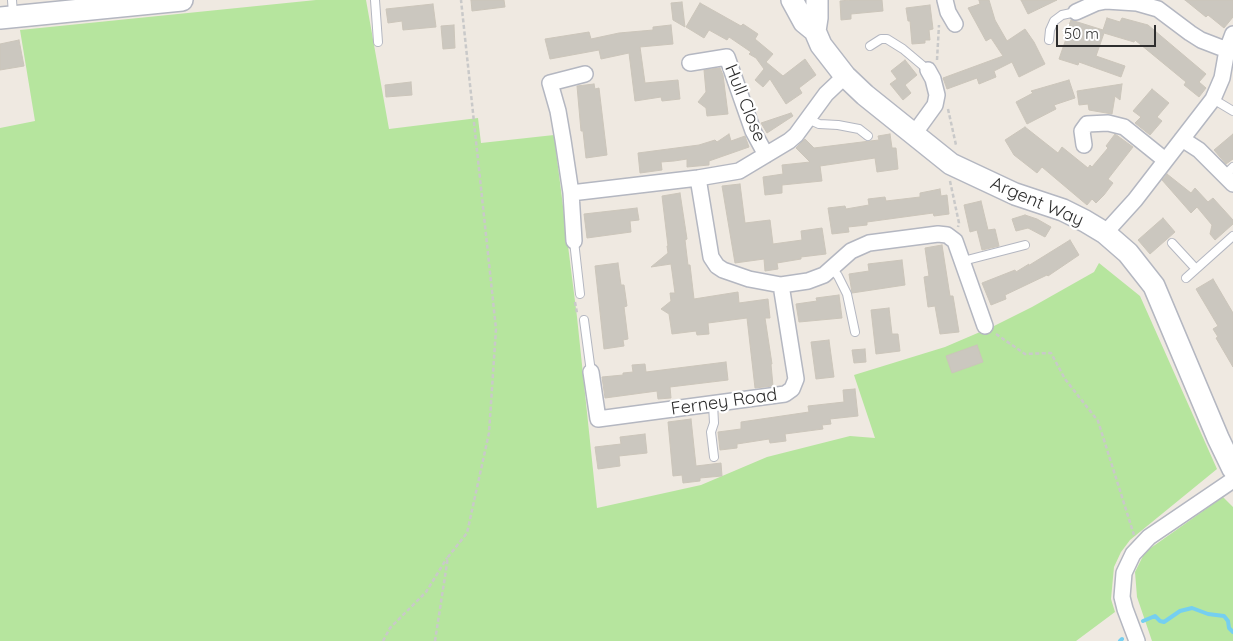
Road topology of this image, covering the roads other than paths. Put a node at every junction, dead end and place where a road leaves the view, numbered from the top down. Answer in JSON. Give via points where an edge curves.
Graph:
{"nodes":[{"id":1,"x":182,"y":0,"type":"edge"},
{"id":2,"x":375,"y":0,"type":"edge"},
{"id":3,"x":792,"y":0,"type":"edge"},
{"id":4,"x":817,"y":0,"type":"edge"},
{"id":5,"x":945,"y":2,"type":"edge"},
{"id":6,"x":8,"y":11,"type":"edge"},
{"id":7,"x":1076,"y":12,"type":"joint"},
{"id":8,"x":955,"y":24,"type":"dead end"},
{"id":9,"x":815,"y":31,"type":"junction"},
{"id":10,"x":1233,"y":34,"type":"edge"},
{"id":11,"x":1049,"y":40,"type":"dead end"},
{"id":12,"x":378,"y":42,"type":"dead end"},
{"id":13,"x":870,"y":46,"type":"dead end"},
{"id":14,"x":1227,"y":50,"type":"junction"},
{"id":15,"x":690,"y":63,"type":"dead end"},
{"id":16,"x":935,"y":65,"type":"joint"},
{"id":17,"x":584,"y":74,"type":"dead end"},
{"id":18,"x":844,"y":76,"type":"junction"},
{"id":19,"x":1213,"y":99,"type":"junction"},
{"id":20,"x":1233,"y":112,"type":"edge"},
{"id":21,"x":808,"y":119,"type":"junction"},
{"id":22,"x":914,"y":134,"type":"junction"},
{"id":23,"x":868,"y":136,"type":"dead end"},
{"id":24,"x":1182,"y":139,"type":"junction"},
{"id":25,"x":1084,"y":144,"type":"dead end"},
{"id":26,"x":766,"y":155,"type":"junction"},
{"id":27,"x":1165,"y":160,"type":"junction"},
{"id":28,"x":1230,"y":175,"type":"edge"},
{"id":29,"x":698,"y":178,"type":"junction"},
{"id":30,"x":571,"y":194,"type":"junction"},
{"id":31,"x":1105,"y":233,"type":"junction"},
{"id":32,"x":1233,"y":236,"type":"edge"},
{"id":33,"x":574,"y":241,"type":"joint"},
{"id":34,"x":1172,"y":243,"type":"dead end"},
{"id":35,"x":1025,"y":245,"type":"dead end"},
{"id":36,"x":962,"y":261,"type":"junction"},
{"id":37,"x":832,"y":268,"type":"junction"},
{"id":38,"x":1196,"y":269,"type":"junction"},
{"id":39,"x":1186,"y":278,"type":"dead end"},
{"id":40,"x":781,"y":285,"type":"junction"},
{"id":41,"x":580,"y":294,"type":"road end"},
{"id":42,"x":584,"y":320,"type":"road end"},
{"id":43,"x":985,"y":326,"type":"road end"},
{"id":44,"x":855,"y":332,"type":"dead end"},
{"id":45,"x":591,"y":372,"type":"joint"},
{"id":46,"x":714,"y":404,"type":"junction"},
{"id":47,"x":714,"y":457,"type":"dead end"},
{"id":48,"x":1233,"y":469,"type":"edge"},
{"id":49,"x":1233,"y":480,"type":"edge"},
{"id":50,"x":1137,"y":641,"type":"edge"}],
"edges":[{"from":1,"to":6,"type":"street"},
{"from":2,"to":12,"type":"lane"},
{"from":3,"to":9,"type":"street","name":"Argent Way","via":[[804,22]]},
{"from":4,"to":9,"type":"street"},
{"from":5,"to":8,"type":"street"},
{"from":7,"to":11,"type":"lane","via":[[1062,15],[1054,21]]},
{"from":7,"to":14,"type":"street","via":[[1106,1],[1137,3],[1158,9],[1190,34]]},
{"from":9,"to":18,"type":"street","name":"Argent Way","via":[[821,45]]},
{"from":10,"to":14,"type":"street"},
{"from":13,"to":16,"type":"lane","via":[[881,38],[886,39]]},
{"from":14,"to":19,"type":"street","via":[[1222,78]]},
{"from":15,"to":26,"type":"street","name":"Hull Close","via":[[727,56],[753,130]]},
{"from":16,"to":22,"type":"street","via":[[935,105]]},
{"from":17,"to":30,"type":"street","via":[[550,83],[560,121]]},
{"from":18,"to":21,"type":"street"},
{"from":18,"to":22,"type":"street","name":"Argent Way"},
{"from":19,"to":20,"type":"lane"},
{"from":19,"to":24,"type":"street"},
{"from":21,"to":23,"type":"lane","via":[[819,124],[859,130]]},
{"from":21,"to":26,"type":"street","via":[[789,141]]},
{"from":22,"to":31,"type":"street","name":"Argent Way","via":[[951,164],[1015,194],[1063,210]]},
{"from":24,"to":27,"type":"street"},
{"from":24,"to":28,"type":"street"},
{"from":25,"to":27,"type":"street","via":[[1082,131],[1087,124],[1108,123],[1124,127]]},
{"from":26,"to":29,"type":"street","via":[[738,171]]},
{"from":27,"to":31,"type":"street"},
{"from":29,"to":30,"type":"street"},
{"from":29,"to":40,"type":"street","via":[[714,262],[723,270],[749,279]]},
{"from":30,"to":33,"type":"street"},
{"from":31,"to":48,"type":"street","name":"Argent Way","via":[[1128,253],[1154,286]]},
{"from":32,"to":38,"type":"lane"},
{"from":33,"to":41,"type":"lane"},
{"from":34,"to":38,"type":"lane"},
{"from":35,"to":36,"type":"lane"},
{"from":36,"to":37,"type":"street","via":[[955,241],[947,235],[938,234],[869,243],[851,251]]},
{"from":36,"to":43,"type":"street"},
{"from":37,"to":40,"type":"street","via":[[816,279]]},
{"from":37,"to":44,"type":"lane","via":[[847,294]]},
{"from":38,"to":39,"type":"lane"},
{"from":40,"to":46,"type":"street","name":"Ferney Road","via":[[794,385],[780,395]]},
{"from":42,"to":45,"type":"lane"},
{"from":45,"to":46,"type":"street","name":"Ferney Road","via":[[598,419]]},
{"from":46,"to":47,"type":"lane","via":[[711,432]]},
{"from":49,"to":50,"type":"street","via":[[1149,537],[1133,554],[1122,585],[1124,608]]}]}
